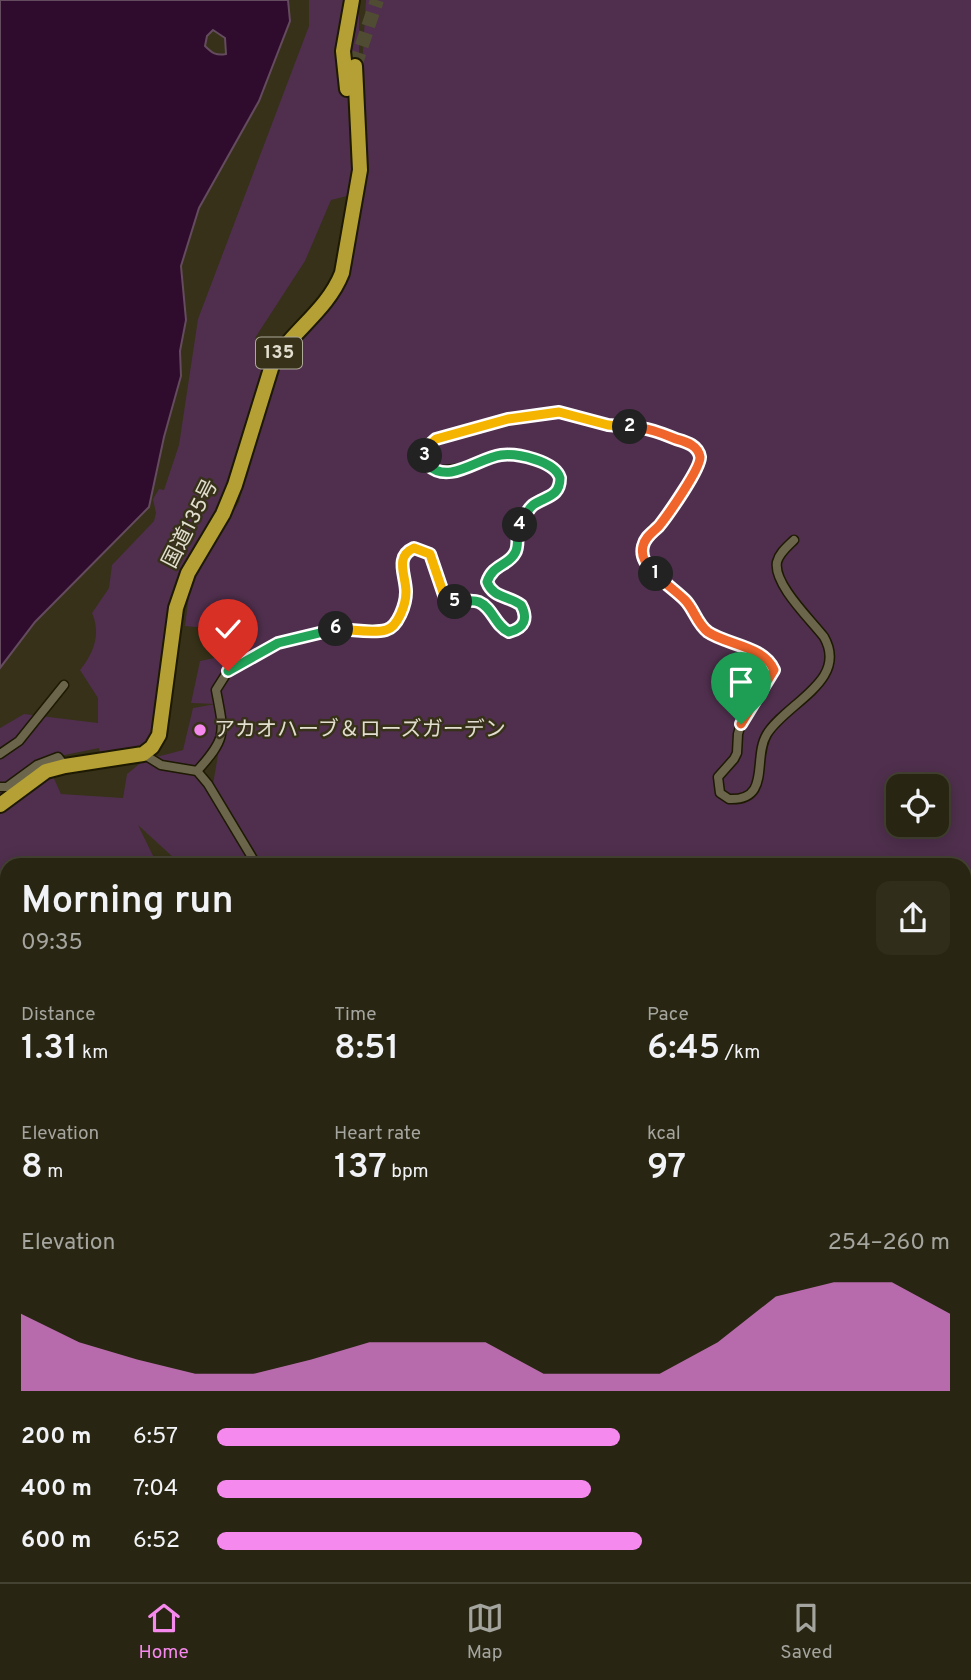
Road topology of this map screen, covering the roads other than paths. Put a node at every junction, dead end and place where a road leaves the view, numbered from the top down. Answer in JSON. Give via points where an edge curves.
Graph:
{"nodes":[{"id":1,"x":352,"y":0,"type":"edge"},
{"id":2,"x":355,"y":66,"type":"tunnel mouth"},
{"id":3,"x":358,"y":138,"type":"junction"},
{"id":4,"x":794,"y":540,"type":"dead end"},
{"id":5,"x":64,"y":685,"type":"dead end"},
{"id":6,"x":0,"y":754,"type":"edge"},
{"id":7,"x":143,"y":754,"type":"junction"},
{"id":8,"x":65,"y":766,"type":"junction"},
{"id":9,"x":197,"y":771,"type":"junction"},
{"id":10,"x":0,"y":787,"type":"edge"},
{"id":11,"x":0,"y":805,"type":"edge"},
{"id":12,"x":252,"y":858,"type":"edge"}],
"edges":[{"from":1,"to":3,"type":"highway","name":"国道135号","number":"135","via":[[343,51]]},
{"from":2,"to":3,"type":"highway","name":"国道135号","number":"135"},
{"from":3,"to":7,"type":"highway","name":"国道135号","number":"135","via":[[360,170],[342,273],[326,302],[273,362],[235,485],[188,573],[176,608],[159,735]]},
{"from":4,"to":9,"type":"street","via":[[777,562],[780,579],[824,636],[831,658],[819,683],[765,737],[755,788],[747,796],[729,799],[720,793],[718,777],[737,753],[741,724],[774,670],[767,660],[704,629],[687,601],[666,585],[642,554],[646,538],[697,468],[697,449],[642,427],[616,427],[559,412],[508,419],[436,439],[425,451],[428,465],[436,471],[465,468],[504,454],[536,460],[558,473],[558,490],[529,509],[517,529],[517,550],[495,568],[487,582],[498,595],[521,605],[526,613],[522,626],[509,632],[476,600],[452,602],[445,598],[430,554],[414,548],[401,562],[406,592],[397,621],[389,630],[331,629],[278,643],[228,671],[216,690],[223,725],[218,746]]},
{"from":5,"to":6,"type":"street","via":[[19,741]]},
{"from":7,"to":8,"type":"highway"},
{"from":7,"to":9,"type":"street","via":[[161,765]]},
{"from":8,"to":10,"type":"street","via":[[58,757]]},
{"from":8,"to":11,"type":"highway","via":[[46,771]]},
{"from":9,"to":12,"type":"street"}]}
